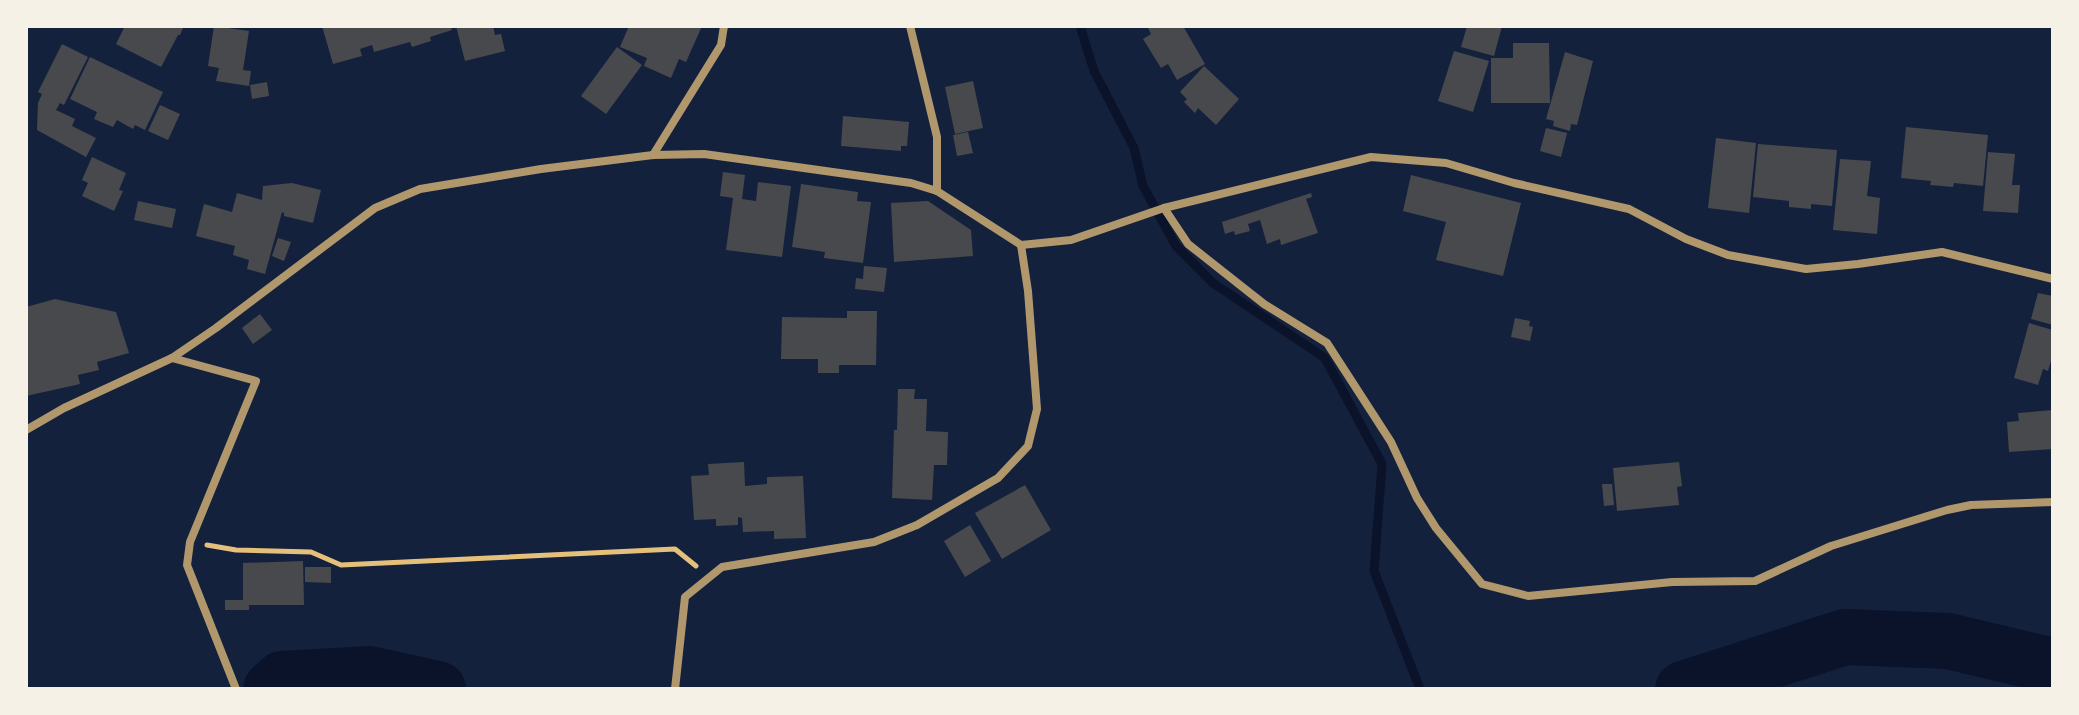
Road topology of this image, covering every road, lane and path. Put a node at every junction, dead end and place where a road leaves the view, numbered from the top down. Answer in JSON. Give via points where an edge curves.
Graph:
{"nodes":[{"id":1,"x":724,"y":26,"type":"edge"},
{"id":2,"x":910,"y":26,"type":"edge"},
{"id":3,"x":653,"y":155,"type":"junction"},
{"id":4,"x":937,"y":191,"type":"junction"},
{"id":5,"x":1164,"y":208,"type":"junction"},
{"id":6,"x":1021,"y":245,"type":"junction"},
{"id":7,"x":2053,"y":279,"type":"edge"},
{"id":8,"x":172,"y":358,"type":"junction"},
{"id":9,"x":26,"y":430,"type":"edge"},
{"id":10,"x":2053,"y":502,"type":"edge"},
{"id":11,"x":190,"y":542,"type":"junction"},
{"id":12,"x":709,"y":577,"type":"junction"},
{"id":13,"x":236,"y":689,"type":"edge"},
{"id":14,"x":675,"y":689,"type":"edge"}],
"edges":[{"from":1,"to":3,"type":"street","via":[[721,45]]},
{"from":2,"to":4,"type":"street","via":[[937,137]]},
{"from":3,"to":4,"type":"street","via":[[704,154]]},
{"from":3,"to":8,"type":"street","via":[[420,189],[375,208]]},
{"from":4,"to":6,"type":"street"},
{"from":5,"to":6,"type":"street","via":[[1071,240]]},
{"from":5,"to":7,"type":"street","via":[[1371,157],[1446,163],[1629,209],[1728,255],[1806,269],[1942,252]]},
{"from":5,"to":10,"type":"street","via":[[1188,244],[1264,304],[1327,343],[1391,442],[1436,528],[1482,584],[1528,596],[1672,582],[1755,581],[1831,546],[1947,510]]},
{"from":6,"to":12,"type":"street","via":[[1037,409],[1028,446],[998,478],[917,525],[874,542],[722,567]]},
{"from":8,"to":9,"type":"street"},
{"from":8,"to":11,"type":"street","via":[[256,381]]},
{"from":11,"to":12,"type":"path","via":[[236,550],[311,552],[341,565],[675,549]]},
{"from":11,"to":13,"type":"street","via":[[187,565]]},
{"from":12,"to":14,"type":"street","via":[[685,597]]}]}
